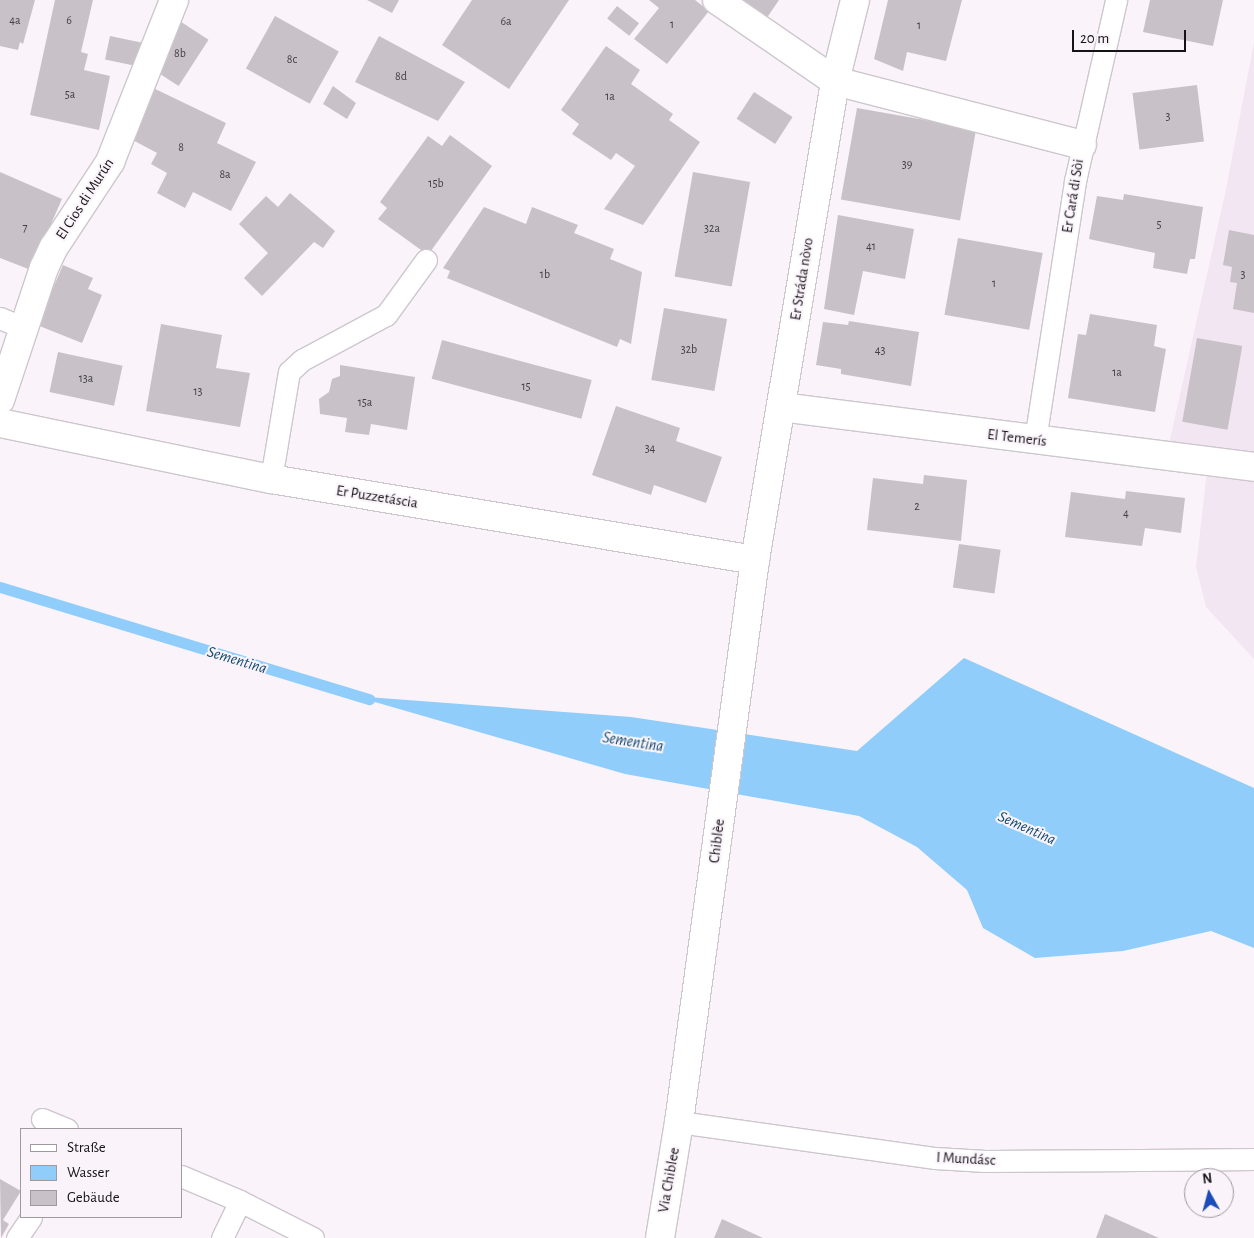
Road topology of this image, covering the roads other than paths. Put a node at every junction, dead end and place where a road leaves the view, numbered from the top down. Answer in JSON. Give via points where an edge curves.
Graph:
{"nodes":[{"id":1,"x":717,"y":0,"type":"edge"},
{"id":2,"x":854,"y":0,"type":"edge"},
{"id":3,"x":1116,"y":0,"type":"edge"},
{"id":4,"x":172,"y":1,"type":"edge"},
{"id":5,"x":835,"y":81,"type":"junction"},
{"id":6,"x":1082,"y":145,"type":"junction"},
{"id":7,"x":426,"y":260,"type":"dead end"},
{"id":8,"x":0,"y":318,"type":"edge"},
{"id":9,"x":26,"y":329,"type":"junction"},
{"id":10,"x":0,"y":400,"type":"edge"},
{"id":11,"x":781,"y":407,"type":"junction"},
{"id":12,"x":0,"y":423,"type":"edge"},
{"id":13,"x":1035,"y":440,"type":"junction"},
{"id":14,"x":1254,"y":467,"type":"edge"},
{"id":15,"x":271,"y":479,"type":"junction"},
{"id":16,"x":755,"y":560,"type":"junction"},
{"id":17,"x":42,"y":1119,"type":"dead end"},
{"id":18,"x":679,"y":1122,"type":"junction"},
{"id":19,"x":64,"y":1128,"type":"edge"},
{"id":20,"x":1254,"y":1159,"type":"edge"},
{"id":21,"x":182,"y":1176,"type":"edge"},
{"id":22,"x":240,"y":1201,"type":"junction"},
{"id":23,"x":29,"y":1218,"type":"edge"},
{"id":24,"x":17,"y":1238,"type":"edge"},
{"id":25,"x":222,"y":1238,"type":"edge"},
{"id":26,"x":313,"y":1238,"type":"edge"},
{"id":27,"x":660,"y":1238,"type":"edge"}],
"edges":[{"from":1,"to":5,"type":"street","name":"Er Cará di Sòi"},
{"from":2,"to":5,"type":"street","name":"Er Stráda nòvo"},
{"from":3,"to":6,"type":"lane"},
{"from":4,"to":9,"type":"street","name":"El Cios di Murún","via":[[110,162],[54,247],[44,268]]},
{"from":5,"to":6,"type":"street","name":"Er Cará di Sòi"},
{"from":5,"to":11,"type":"street","name":"Er Stráda nòvo"},
{"from":6,"to":13,"type":"lane","name":"Er Cará di Sòi"},
{"from":7,"to":15,"type":"lane","via":[[386,315],[302,360],[289,372]]},
{"from":8,"to":9,"type":"lane"},
{"from":9,"to":10,"type":"street","name":"El Cios di Murún"},
{"from":11,"to":13,"type":"street","name":"El Temerís"},
{"from":11,"to":16,"type":"street","name":"Er Stráda nòvo"},
{"from":12,"to":15,"type":"street","name":"Er Puzzetáscia"},
{"from":13,"to":14,"type":"street","name":"El Temerís"},
{"from":15,"to":16,"type":"street","name":"Er Puzzetáscia"},
{"from":16,"to":18,"type":"street","name":"Chiblèe"},
{"from":17,"to":19,"type":"lane"},
{"from":18,"to":20,"type":"lane","name":"I Mundásc","via":[[935,1158],[1014,1161]]},
{"from":18,"to":27,"type":"street","name":"Via Chiblee"},
{"from":21,"to":22,"type":"lane"},
{"from":22,"to":25,"type":"lane"},
{"from":22,"to":26,"type":"lane"},
{"from":23,"to":24,"type":"lane"}]}
